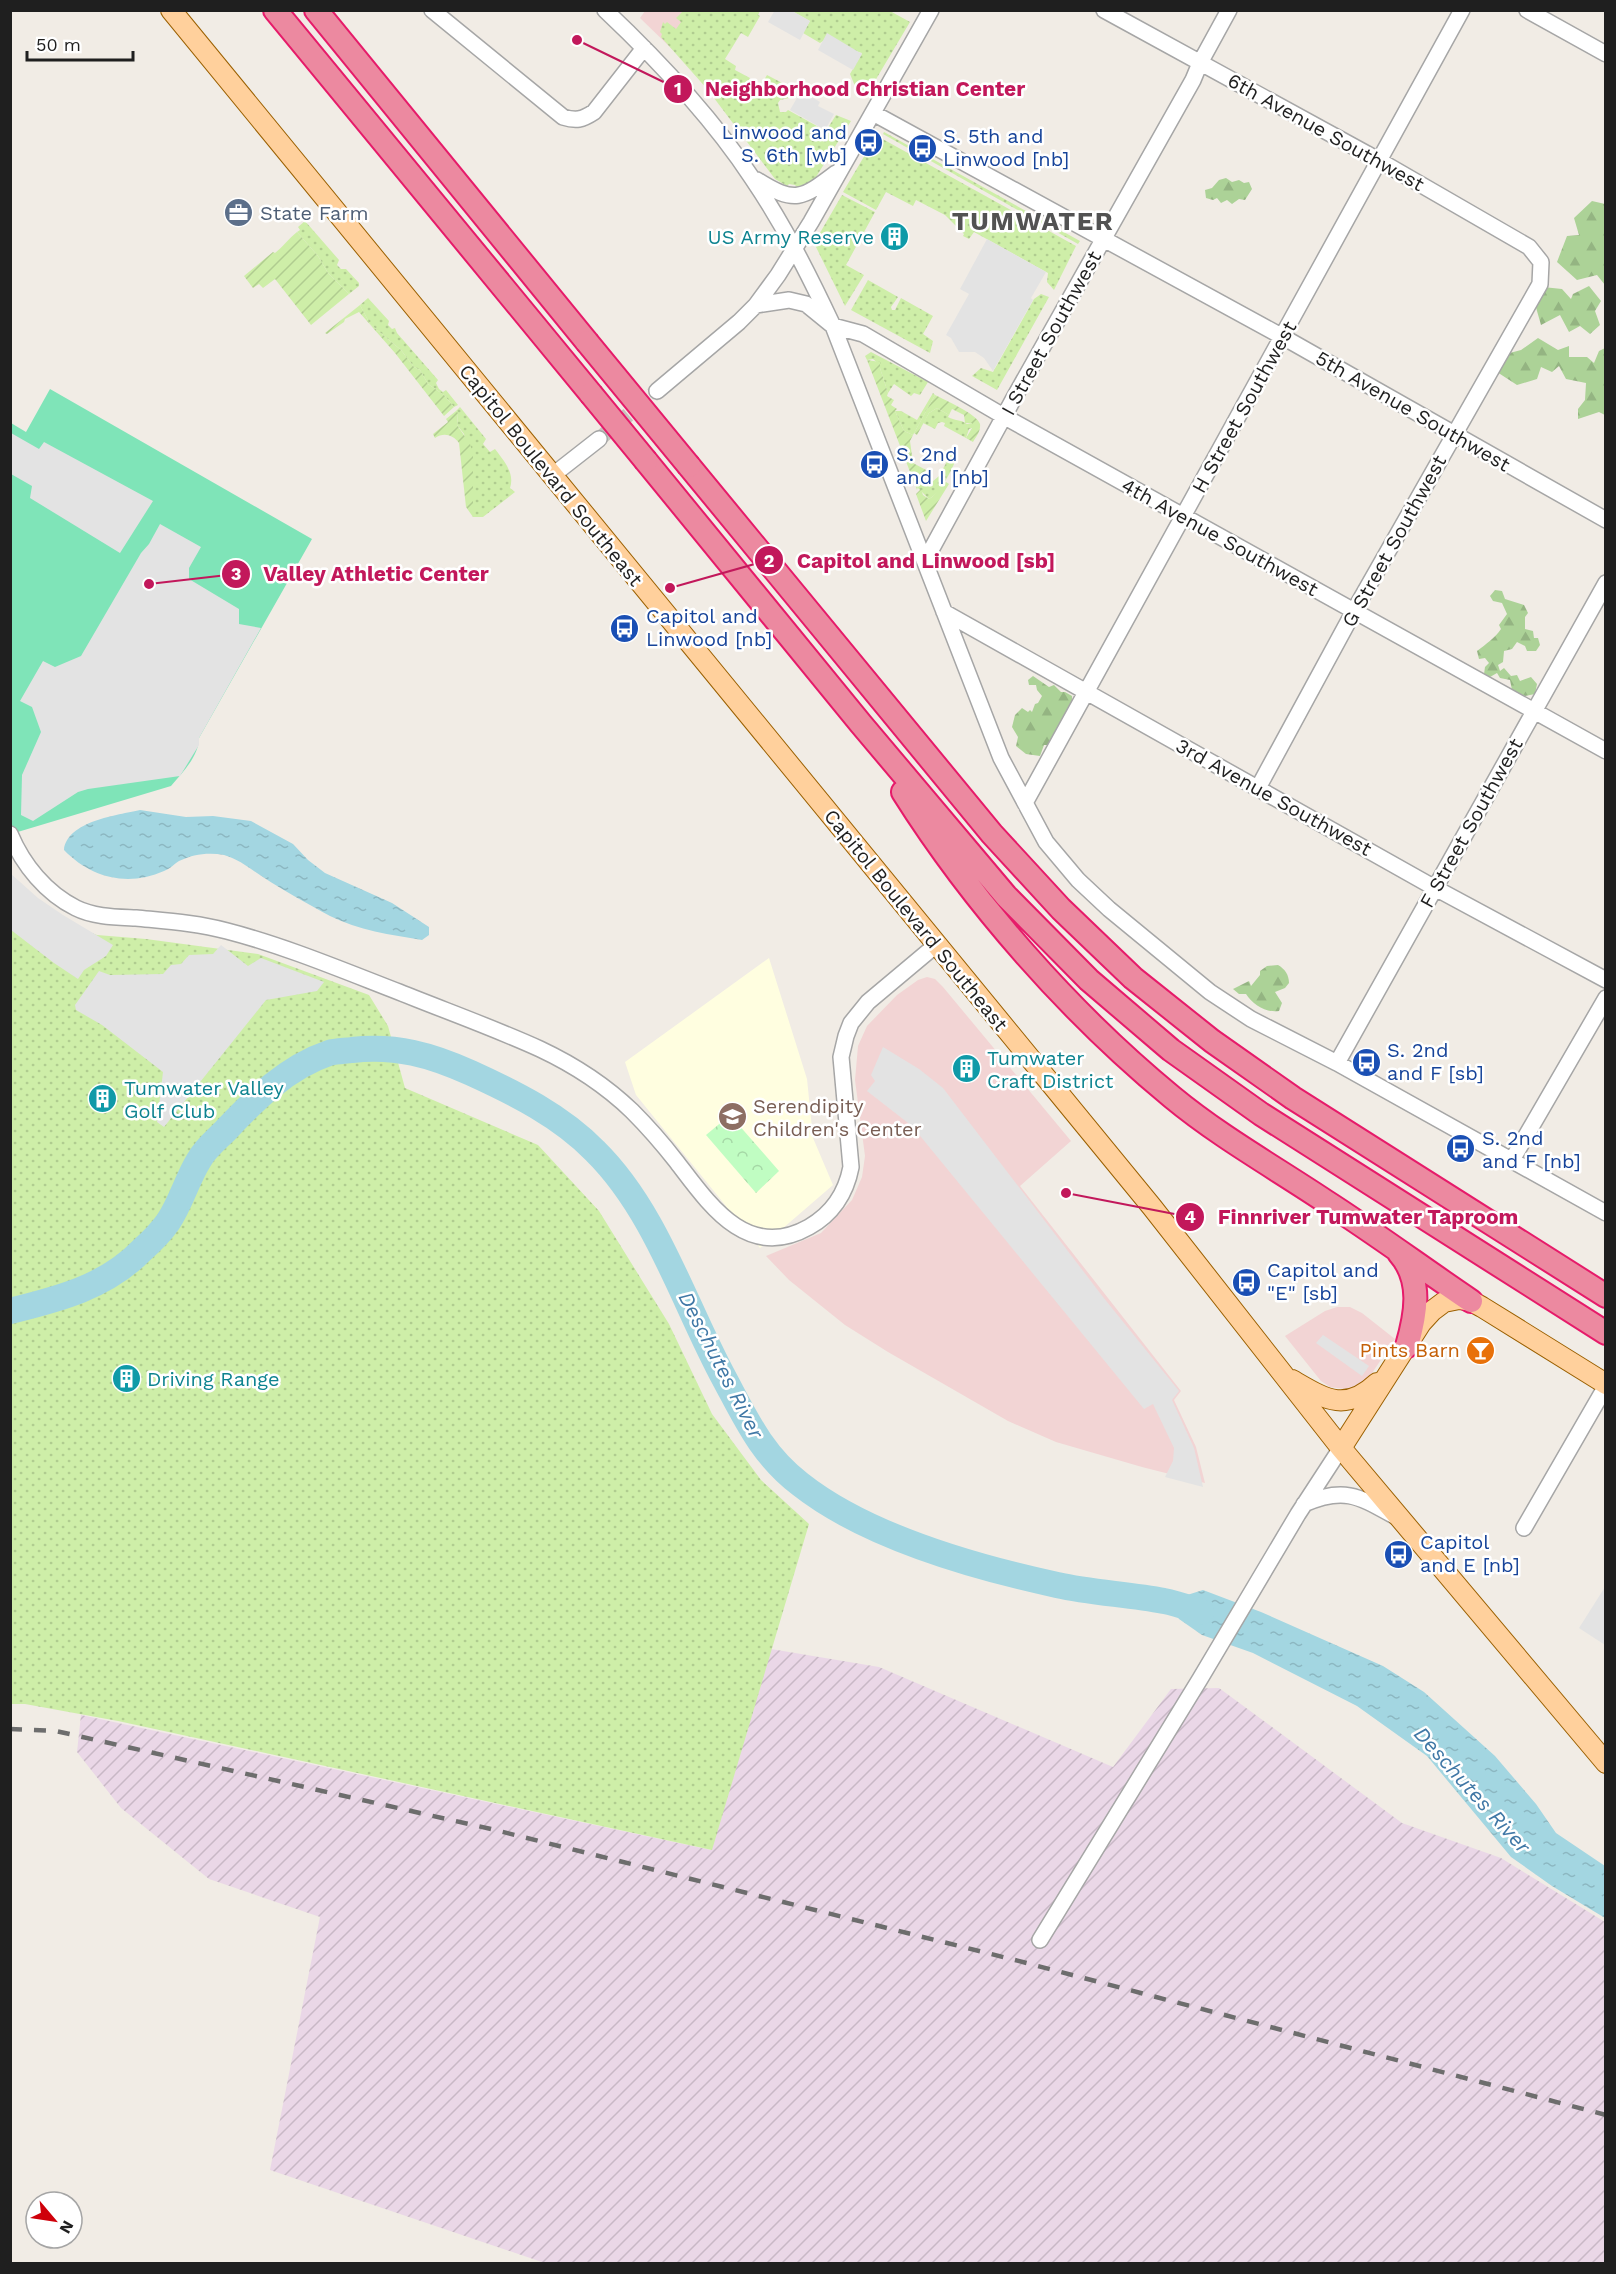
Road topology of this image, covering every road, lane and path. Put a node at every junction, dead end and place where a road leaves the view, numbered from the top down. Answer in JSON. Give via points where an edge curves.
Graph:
{"nodes":[{"id":1,"x":171,"y":10,"type":"edge"},
{"id":2,"x":275,"y":10,"type":"edge"},
{"id":3,"x":316,"y":10,"type":"edge"},
{"id":4,"x":432,"y":10,"type":"edge"},
{"id":5,"x":605,"y":10,"type":"edge"},
{"id":6,"x":931,"y":10,"type":"edge"},
{"id":7,"x":1104,"y":10,"type":"edge"},
{"id":8,"x":1229,"y":10,"type":"edge"},
{"id":9,"x":1462,"y":10,"type":"edge"},
{"id":10,"x":1527,"y":10,"type":"edge"},
{"id":11,"x":644,"y":48,"type":"junction"},
{"id":12,"x":1605,"y":54,"type":"edge"},
{"id":13,"x":1200,"y":63,"type":"junction"},
{"id":14,"x":873,"y":113,"type":"junction"},
{"id":15,"x":1380,"y":161,"type":"junction"},
{"id":16,"x":838,"y":171,"type":"junction"},
{"id":17,"x":751,"y":176,"type":"junction"},
{"id":18,"x":1103,"y":239,"type":"junction"},
{"id":19,"x":795,"y":249,"type":"junction"},
{"id":20,"x":1541,"y":262,"type":"joint"},
{"id":21,"x":756,"y":305,"type":"junction"},
{"id":22,"x":834,"y":326,"type":"junction"},
{"id":23,"x":1283,"y":337,"type":"junction"},
{"id":24,"x":657,"y":391,"type":"tunnel mouth"},
{"id":25,"x":1005,"y":417,"type":"junction"},
{"id":26,"x":1454,"y":435,"type":"junction"},
{"id":27,"x":598,"y":439,"type":"tunnel mouth"},
{"id":28,"x":553,"y":476,"type":"junction"},
{"id":29,"x":1183,"y":516,"type":"junction"},
{"id":30,"x":1605,"y":520,"type":"edge"},
{"id":31,"x":925,"y":561,"type":"junction"},
{"id":32,"x":1605,"y":583,"type":"edge"},
{"id":33,"x":1354,"y":611,"type":"junction"},
{"id":34,"x":944,"y":612,"type":"junction"},
{"id":35,"x":1087,"y":692,"type":"junction"},
{"id":36,"x":1534,"y":711,"type":"junction"},
{"id":37,"x":861,"y":724,"type":"junction"},
{"id":38,"x":1605,"y":751,"type":"edge"},
{"id":39,"x":1258,"y":788,"type":"junction"},
{"id":40,"x":1025,"y":803,"type":"junction"},
{"id":41,"x":10,"y":834,"type":"edge"},
{"id":42,"x":1435,"y":888,"type":"junction"},
{"id":43,"x":936,"y":945,"type":"junction"},
{"id":44,"x":1605,"y":980,"type":"edge"},
{"id":45,"x":1605,"y":998,"type":"edge"},
{"id":46,"x":1337,"y":1063,"type":"junction"},
{"id":47,"x":1512,"y":1160,"type":"junction"},
{"id":48,"x":1605,"y":1213,"type":"edge"},
{"id":49,"x":1392,"y":1245,"type":"junction"},
{"id":50,"x":1605,"y":1296,"type":"edge"},
{"id":51,"x":1471,"y":1301,"type":"junction"},
{"id":52,"x":1605,"y":1333,"type":"edge"},
{"id":53,"x":1407,"y":1346,"type":"junction"},
{"id":54,"x":1392,"y":1368,"type":"junction"},
{"id":55,"x":1282,"y":1375,"type":"junction"},
{"id":56,"x":1605,"y":1385,"type":"edge"},
{"id":57,"x":1341,"y":1448,"type":"junction"},
{"id":58,"x":1304,"y":1504,"type":"junction"},
{"id":59,"x":1399,"y":1519,"type":"junction"},
{"id":60,"x":1524,"y":1528,"type":"dead end"},
{"id":61,"x":1605,"y":1763,"type":"edge"},
{"id":62,"x":1040,"y":1940,"type":"dead end"}],
"edges":[{"from":1,"to":28,"type":"main road","name":"Capitol Boulevard Southeast"},
{"from":2,"to":37,"type":"highway","bridge":true},
{"from":3,"to":50,"type":"highway","bridge":true,"via":[[992,834],[1061,909],[1133,978],[1212,1041],[1293,1098]]},
{"from":4,"to":11,"type":"street","via":[[563,117],[575,121],[594,112]]},
{"from":5,"to":11,"type":"street"},
{"from":6,"to":14,"type":"street"},
{"from":7,"to":13,"type":"street","name":"6th Avenue Southwest"},
{"from":8,"to":13,"type":"street","name":"I Street Southwest"},
{"from":9,"to":15,"type":"street","name":"H Street Southwest"},
{"from":10,"to":12,"type":"street"},
{"from":11,"to":17,"type":"street","via":[[708,118]]},
{"from":13,"to":15,"type":"street","name":"6th Avenue Southwest"},
{"from":13,"to":18,"type":"street","name":"I Street Southwest"},
{"from":14,"to":16,"type":"street"},
{"from":14,"to":18,"type":"street","name":"5th Avenue Southwest"},
{"from":15,"to":20,"type":"street","name":"6th Avenue Southwest","via":[[1529,246]]},
{"from":15,"to":23,"type":"street","name":"H Street Southwest"},
{"from":16,"to":17,"type":"street","via":[[813,190],[793,196],[773,190]]},
{"from":16,"to":19,"type":"street"},
{"from":17,"to":19,"type":"street"},
{"from":18,"to":23,"type":"street","name":"5th Avenue Southwest"},
{"from":18,"to":25,"type":"street","name":"I Street Southwest"},
{"from":19,"to":21,"type":"street"},
{"from":19,"to":22,"type":"street"},
{"from":20,"to":26,"type":"street","name":"G Street Southwest","via":[[1540,284]]},
{"from":21,"to":22,"type":"street","via":[[792,300],[806,304]]},
{"from":21,"to":24,"type":"street"},
{"from":22,"to":25,"type":"street","name":"4th Avenue Southwest","via":[[863,334]]},
{"from":22,"to":31,"type":"street"},
{"from":23,"to":26,"type":"street","name":"5th Avenue Southwest"},
{"from":23,"to":29,"type":"street","name":"H Street Southwest"},
{"from":25,"to":29,"type":"street","name":"4th Avenue Southwest"},
{"from":25,"to":31,"type":"street","name":"I Street Southwest"},
{"from":26,"to":30,"type":"street","name":"5th Avenue Southwest"},
{"from":26,"to":33,"type":"street","name":"G Street Southwest"},
{"from":27,"to":28,"type":"street"},
{"from":28,"to":43,"type":"main road","name":"Capitol Boulevard Southeast"},
{"from":29,"to":33,"type":"street","name":"4th Avenue Southwest"},
{"from":29,"to":35,"type":"street","name":"H Street Southwest"},
{"from":31,"to":34,"type":"street"},
{"from":32,"to":36,"type":"street","name":"F Street Southwest"},
{"from":33,"to":36,"type":"street","name":"4th Avenue Southwest"},
{"from":33,"to":39,"type":"street","name":"G Street Southwest"},
{"from":34,"to":35,"type":"street","name":"3rd Avenue Southwest"},
{"from":34,"to":40,"type":"street","via":[[1001,758]]},
{"from":35,"to":39,"type":"street","name":"3rd Avenue Southwest"},
{"from":35,"to":40,"type":"street","name":"H Street Southwest"},
{"from":36,"to":38,"type":"street","name":"4th Avenue Southwest"},
{"from":36,"to":42,"type":"street","name":"F Street Southwest"},
{"from":37,"to":49,"type":"highway","via":[[929,834],[1037,967],[1089,1022],[1173,1098]]},
{"from":37,"to":52,"type":"highway","via":[[1027,918],[1089,980],[1171,1050],[1261,1114]]},
{"from":39,"to":42,"type":"street","name":"3rd Avenue Southwest"},
{"from":40,"to":46,"type":"street","via":[[1046,842],[1078,880],[1137,932],[1210,992],[1251,1019]]},
{"from":41,"to":43,"type":"street","via":[[29,868],[56,895],[79,910],[190,924],[256,939],[555,1056],[607,1089],[630,1110],[722,1218],[754,1235],[778,1239],[798,1233],[828,1214],[848,1185],[851,1167],[841,1057],[852,1023],[868,1002]]},
{"from":42,"to":44,"type":"street","name":"3rd Avenue Southwest"},
{"from":42,"to":46,"type":"street","name":"F Street Southwest"},
{"from":43,"to":55,"type":"main road","name":"Capitol Boulevard Southeast","via":[[1152,1207]]},
{"from":45,"to":47,"type":"street"},
{"from":46,"to":47,"type":"street"},
{"from":47,"to":48,"type":"street"},
{"from":49,"to":51,"type":"highway"},
{"from":49,"to":53,"type":"highway","via":[[1411,1271],[1415,1286],[1416,1308]]},
{"from":51,"to":53,"type":"main road","via":[[1444,1302],[1421,1323]]},
{"from":51,"to":56,"type":"main road"},
{"from":53,"to":54,"type":"main road"},
{"from":54,"to":55,"type":"main road","via":[[1367,1393],[1344,1401],[1319,1396]]},
{"from":54,"to":57,"type":"main road"},
{"from":55,"to":57,"type":"main road","name":"Capitol Boulevard Southeast"},
{"from":56,"to":60,"type":"street"},
{"from":57,"to":58,"type":"street"},
{"from":57,"to":59,"type":"main road","name":"Capitol Boulevard Southeast"},
{"from":58,"to":59,"type":"street","via":[[1322,1496],[1353,1496]]},
{"from":58,"to":62,"type":"street"},
{"from":59,"to":61,"type":"main road","name":"Capitol Boulevard Southeast"}]}
